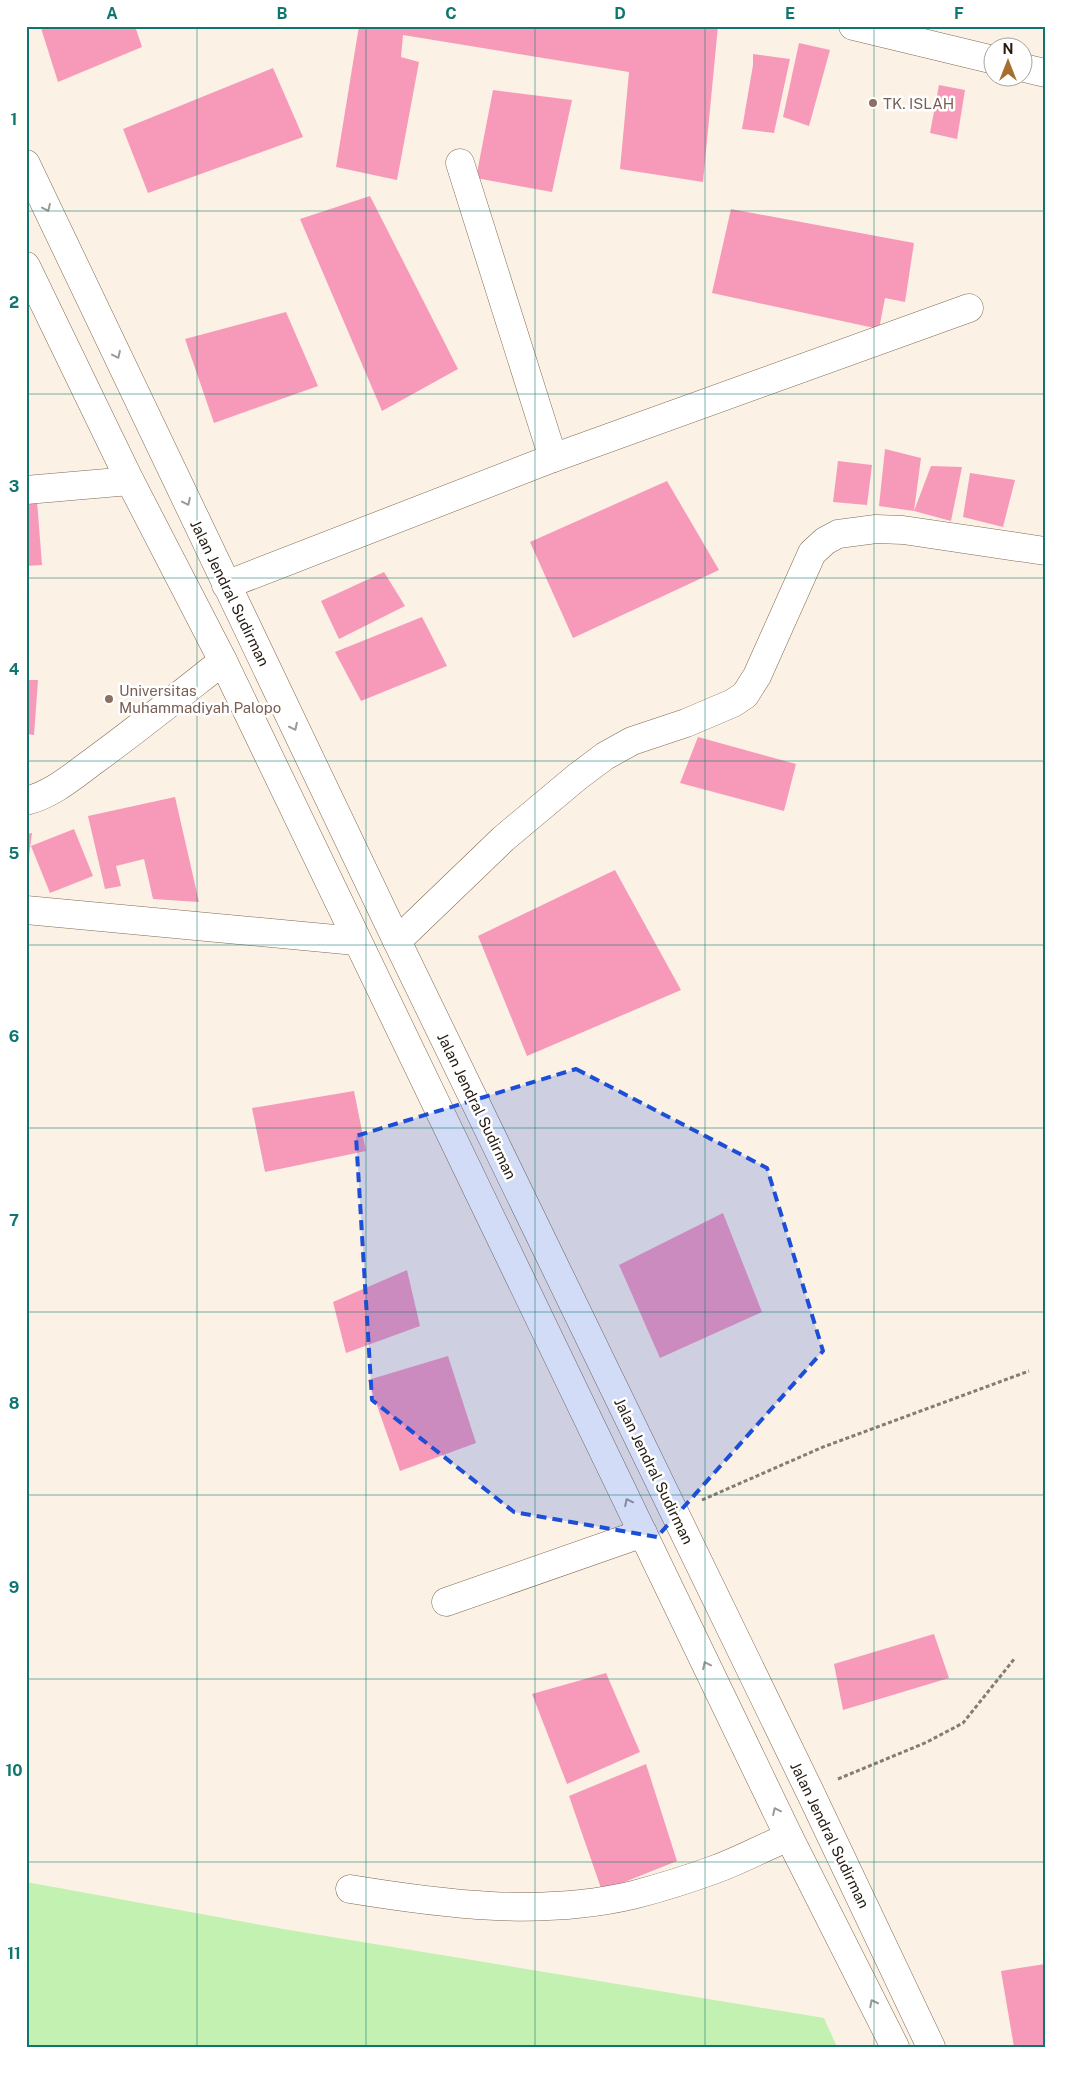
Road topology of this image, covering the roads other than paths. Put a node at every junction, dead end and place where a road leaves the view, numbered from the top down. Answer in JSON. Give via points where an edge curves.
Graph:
{"nodes":[{"id":1,"x":853,"y":26,"type":"edge"},
{"id":2,"x":984,"y":58,"type":"edge"},
{"id":3,"x":460,"y":163,"type":"dead end"},
{"id":4,"x":26,"y":164,"type":"edge"},
{"id":5,"x":26,"y":266,"type":"edge"},
{"id":6,"x":969,"y":308,"type":"dead end"},
{"id":7,"x":553,"y":458,"type":"junction"},
{"id":8,"x":130,"y":481,"type":"junction"},
{"id":9,"x":26,"y":490,"type":"edge"},
{"id":10,"x":1045,"y":551,"type":"edge"},
{"id":11,"x":226,"y":585,"type":"junction"},
{"id":12,"x":223,"y":661,"type":"junction"},
{"id":13,"x":26,"y":802,"type":"edge"},
{"id":14,"x":26,"y":910,"type":"edge"},
{"id":15,"x":356,"y":941,"type":"junction"},
{"id":16,"x":396,"y":941,"type":"junction"},
{"id":17,"x":643,"y":1533,"type":"junction"},
{"id":18,"x":446,"y":1602,"type":"dead end"},
{"id":19,"x":789,"y":1837,"type":"junction"},
{"id":20,"x":350,"y":1889,"type":"dead end"},
{"id":21,"x":895,"y":2047,"type":"edge"},
{"id":22,"x":931,"y":2047,"type":"edge"}],
"edges":[{"from":1,"to":2,"type":"main road"},
{"from":3,"to":7,"type":"main road"},
{"from":4,"to":11,"type":"main road","name":"Jalan Jendral Sudirman","one_way":true},
{"from":5,"to":8,"type":"main road"},
{"from":6,"to":7,"type":"main road"},
{"from":7,"to":11,"type":"main road"},
{"from":8,"to":9,"type":"main road"},
{"from":8,"to":12,"type":"main road"},
{"from":10,"to":16,"type":"main road","via":[[903,530],[857,531],[838,534],[825,541],[812,553],[745,695],[733,703],[632,741],[605,756],[503,839]]},
{"from":11,"to":16,"type":"main road","name":"Jalan Jendral Sudirman","one_way":true},
{"from":12,"to":13,"type":"main road","via":[[58,787]]},
{"from":12,"to":15,"type":"main road"},
{"from":14,"to":15,"type":"main road"},
{"from":17,"to":15,"type":"main road","one_way":true},
{"from":16,"to":22,"type":"main road","name":"Jalan Jendral Sudirman"},
{"from":17,"to":18,"type":"main road"},
{"from":19,"to":17,"type":"main road","one_way":true},
{"from":19,"to":20,"type":"main road","via":[[717,1869],[632,1895],[594,1902],[504,1907],[437,1902]]},
{"from":21,"to":19,"type":"main road","one_way":true}]}
